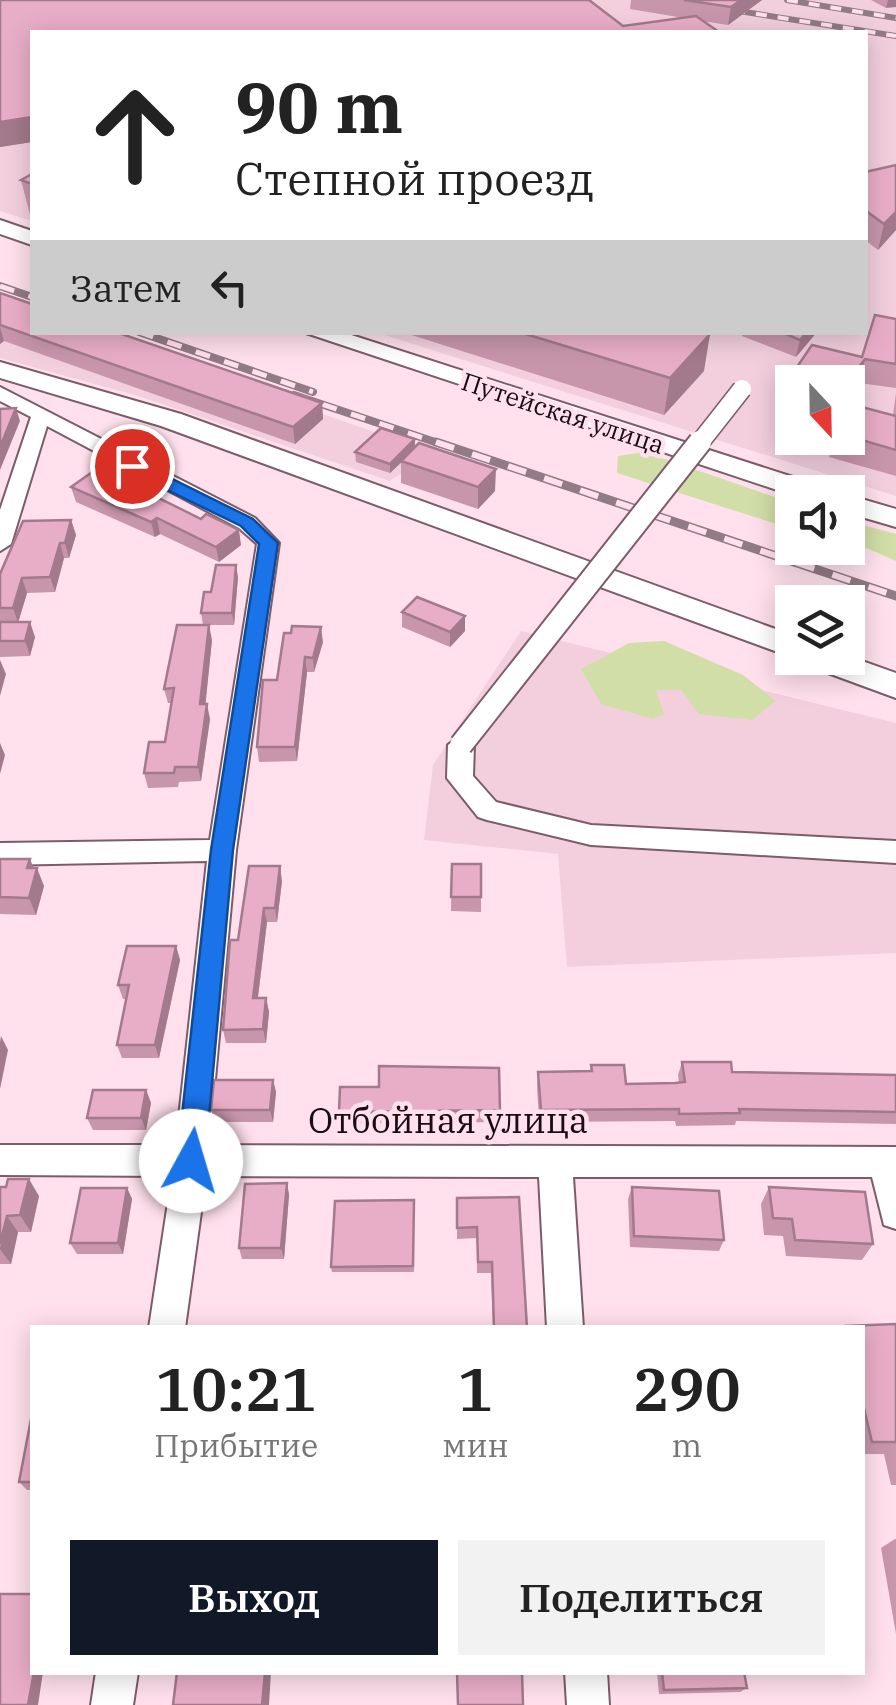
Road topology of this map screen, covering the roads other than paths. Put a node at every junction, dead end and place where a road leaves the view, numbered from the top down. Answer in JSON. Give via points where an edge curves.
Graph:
{"nodes":[{"id":1,"x":0,"y":227,"type":"edge"},
{"id":2,"x":30,"y":237,"type":"edge"},
{"id":3,"x":324,"y":335,"type":"edge"},
{"id":4,"x":0,"y":370,"type":"edge"},
{"id":5,"x":742,"y":389,"type":"dead end"},
{"id":6,"x":0,"y":393,"type":"edge"},
{"id":7,"x":41,"y":415,"type":"junction"},
{"id":8,"x":775,"y":480,"type":"edge"},
{"id":9,"x":865,"y":509,"type":"edge"},
{"id":10,"x":896,"y":518,"type":"edge"},
{"id":11,"x":0,"y":544,"type":"edge"},
{"id":12,"x":775,"y":641,"type":"edge"},
{"id":13,"x":865,"y":674,"type":"edge"},
{"id":14,"x":896,"y":686,"type":"edge"},
{"id":15,"x":222,"y":850,"type":"junction"},
{"id":16,"x":896,"y":852,"type":"edge"},
{"id":17,"x":0,"y":854,"type":"edge"},
{"id":18,"x":0,"y":1160,"type":"edge"},
{"id":19,"x":555,"y":1160,"type":"junction"},
{"id":20,"x":191,"y":1161,"type":"junction"},
{"id":21,"x":890,"y":1162,"type":"edge"},
{"id":22,"x":896,"y":1213,"type":"edge"},
{"id":23,"x":167,"y":1325,"type":"edge"},
{"id":24,"x":565,"y":1325,"type":"edge"},
{"id":25,"x":117,"y":1675,"type":"edge"},
{"id":26,"x":586,"y":1675,"type":"edge"},
{"id":27,"x":112,"y":1705,"type":"edge"},
{"id":28,"x":588,"y":1705,"type":"edge"}],
"edges":[{"from":1,"to":2,"type":"main road"},
{"from":3,"to":8,"type":"main road","name":"Путейская улица"},
{"from":4,"to":12,"type":"main road","via":[[171,420]]},
{"from":5,"to":16,"type":"street","bridge":true,"via":[[461,745],[460,778],[487,810],[591,835]]},
{"from":6,"to":7,"type":"street"},
{"from":7,"to":11,"type":"street"},
{"from":7,"to":15,"type":"street","via":[[247,522],[268,543]]},
{"from":9,"to":10,"type":"main road"},
{"from":13,"to":14,"type":"main road"},
{"from":15,"to":17,"type":"street"},
{"from":15,"to":20,"type":"street"},
{"from":18,"to":20,"type":"street","name":"Отбойная улица"},
{"from":19,"to":20,"type":"street","name":"Отбойная улица"},
{"from":19,"to":21,"type":"street","name":"Отбойная улица"},
{"from":19,"to":24,"type":"street"},
{"from":20,"to":23,"type":"street"},
{"from":21,"to":22,"type":"street"},
{"from":25,"to":27,"type":"street"},
{"from":26,"to":28,"type":"street"}]}
